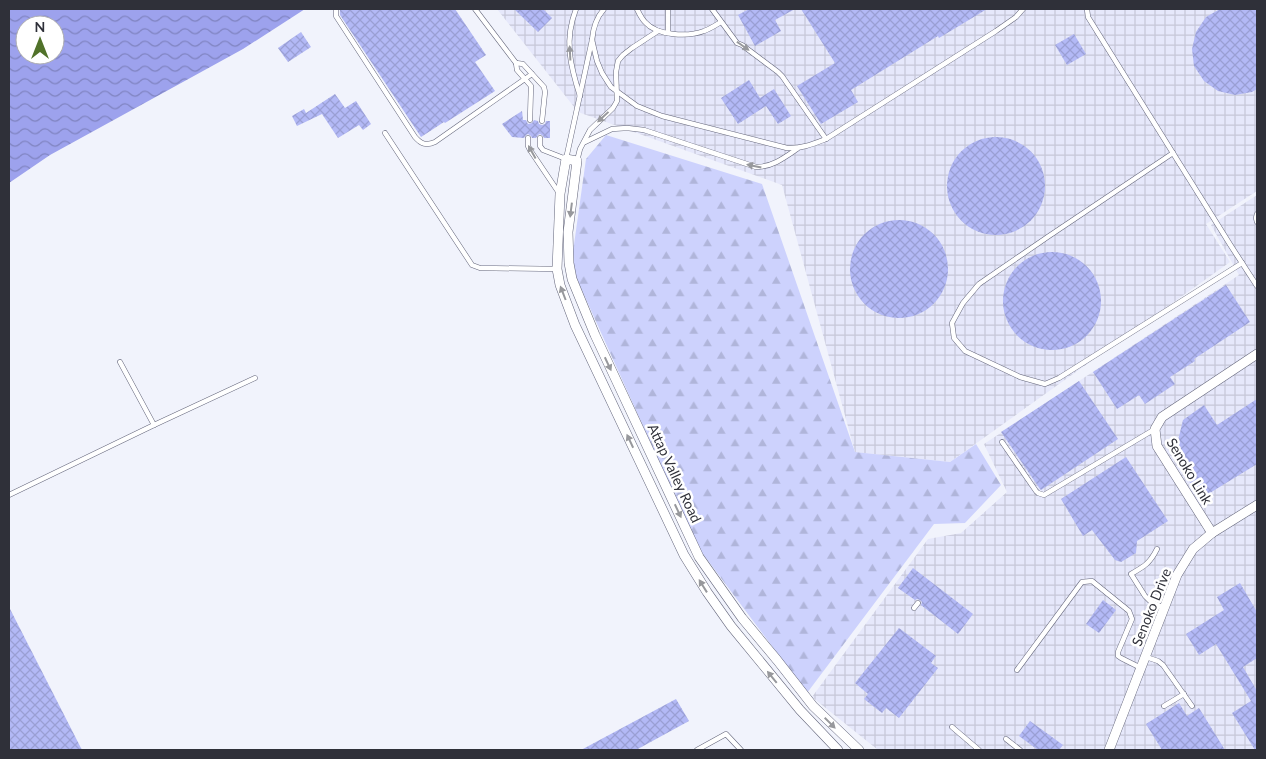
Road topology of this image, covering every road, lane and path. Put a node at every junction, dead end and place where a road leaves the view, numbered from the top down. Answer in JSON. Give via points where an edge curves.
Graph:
{"nodes":[{"id":1,"x":336,"y":9,"type":"edge"},
{"id":2,"x":475,"y":9,"type":"edge"},
{"id":3,"x":576,"y":9,"type":"edge"},
{"id":4,"x":604,"y":9,"type":"edge"},
{"id":5,"x":637,"y":9,"type":"edge"},
{"id":6,"x":668,"y":9,"type":"edge"},
{"id":7,"x":712,"y":9,"type":"edge"},
{"id":8,"x":1023,"y":9,"type":"edge"},
{"id":9,"x":1087,"y":9,"type":"edge"},
{"id":10,"x":721,"y":22,"type":"junction"},
{"id":11,"x":658,"y":31,"type":"junction"},
{"id":12,"x":668,"y":33,"type":"junction"},
{"id":13,"x":592,"y":40,"type":"junction"},
{"id":14,"x":516,"y":63,"type":"junction"},
{"id":15,"x":532,"y":74,"type":"junction"},
{"id":16,"x":525,"y":79,"type":"junction"},
{"id":17,"x":617,"y":91,"type":"junction"},
{"id":18,"x":580,"y":97,"type":"junction"},
{"id":19,"x":530,"y":120,"type":"dead end"},
{"id":20,"x":542,"y":121,"type":"dead end"},
{"id":21,"x":385,"y":134,"type":"dead end"},
{"id":22,"x":528,"y":138,"type":"dead end"},
{"id":23,"x":540,"y":138,"type":"dead end"},
{"id":24,"x":826,"y":139,"type":"junction"},
{"id":25,"x":585,"y":142,"type":"junction"},
{"id":26,"x":797,"y":149,"type":"junction"},
{"id":27,"x":1173,"y":154,"type":"junction"},
{"id":28,"x":566,"y":160,"type":"junction"},
{"id":29,"x":577,"y":161,"type":"junction"},
{"id":30,"x":560,"y":194,"type":"junction"},
{"id":31,"x":1257,"y":214,"type":"edge"},
{"id":32,"x":1257,"y":222,"type":"edge"},
{"id":33,"x":1242,"y":263,"type":"junction"},
{"id":34,"x":556,"y":269,"type":"junction"},
{"id":35,"x":1257,"y":275,"type":"edge"},
{"id":36,"x":1252,"y":278,"type":"junction"},
{"id":37,"x":1257,"y":286,"type":"edge"},
{"id":38,"x":1257,"y":354,"type":"edge"},
{"id":39,"x":120,"y":362,"type":"dead end"},
{"id":40,"x":255,"y":378,"type":"dead end"},
{"id":41,"x":154,"y":424,"type":"junction"},
{"id":42,"x":1154,"y":429,"type":"junction"},
{"id":43,"x":1002,"y":442,"type":"dead end"},
{"id":44,"x":9,"y":494,"type":"edge"},
{"id":45,"x":1257,"y":505,"type":"edge"},
{"id":46,"x":1212,"y":532,"type":"junction"},
{"id":47,"x":1157,"y":549,"type":"dead end"},
{"id":48,"x":918,"y":603,"type":"dead end"},
{"id":49,"x":914,"y":608,"type":"dead end"},
{"id":50,"x":1164,"y":608,"type":"junction"},
{"id":51,"x":742,"y":618,"type":"junction"},
{"id":52,"x":731,"y":626,"type":"junction"},
{"id":53,"x":1146,"y":657,"type":"junction"},
{"id":54,"x":1141,"y":668,"type":"junction"},
{"id":55,"x":1017,"y":670,"type":"dead end"},
{"id":56,"x":1184,"y":694,"type":"junction"},
{"id":57,"x":813,"y":706,"type":"junction"},
{"id":58,"x":1164,"y":706,"type":"dead end"},
{"id":59,"x":1192,"y":706,"type":"dead end"},
{"id":60,"x":804,"y":714,"type":"junction"},
{"id":61,"x":952,"y":727,"type":"dead end"},
{"id":62,"x":847,"y":739,"type":"junction"},
{"id":63,"x":1006,"y":739,"type":"dead end"},
{"id":64,"x":835,"y":749,"type":"edge"},
{"id":65,"x":697,"y":750,"type":"edge"},
{"id":66,"x":741,"y":750,"type":"edge"},
{"id":67,"x":859,"y":750,"type":"edge"},
{"id":68,"x":979,"y":750,"type":"edge"},
{"id":69,"x":1020,"y":750,"type":"edge"},
{"id":70,"x":1109,"y":750,"type":"edge"}],
"edges":[{"from":1,"to":16,"type":"lane","via":[[336,16],[352,41],[414,137],[423,144],[435,142]]},
{"from":2,"to":14,"type":"lane"},
{"from":18,"to":3,"type":"lane","one_way":true,"via":[[572,72],[569,42]]},
{"from":4,"to":13,"type":"lane","via":[[596,22]]},
{"from":5,"to":11,"type":"lane","via":[[645,22]]},
{"from":6,"to":12,"type":"lane"},
{"from":7,"to":10,"type":"lane"},
{"from":8,"to":24,"type":"lane","via":[[996,31]]},
{"from":9,"to":27,"type":"lane","via":[[1088,17]]},
{"from":10,"to":12,"type":"lane","via":[[695,34]]},
{"from":10,"to":24,"type":"lane","one_way":true,"via":[[737,43],[782,76]]},
{"from":11,"to":12,"type":"lane"},
{"from":11,"to":17,"type":"lane","via":[[618,62]]},
{"from":13,"to":17,"type":"lane","via":[[602,73]]},
{"from":13,"to":18,"type":"lane"},
{"from":14,"to":15,"type":"lane","via":[[523,64]]},
{"from":14,"to":16,"type":"lane","via":[[517,70]]},
{"from":15,"to":16,"type":"lane"},
{"from":15,"to":20,"type":"lane","via":[[545,90]]},
{"from":16,"to":19,"type":"lane","via":[[532,89]]},
{"from":17,"to":25,"type":"lane","one_way":true,"via":[[614,108],[590,130]]},
{"from":17,"to":26,"type":"lane","via":[[637,106],[662,116]]},
{"from":18,"to":28,"type":"lane"},
{"from":21,"to":34,"type":"lane","via":[[472,266]]},
{"from":30,"to":22,"type":"lane","one_way":true,"via":[[530,150]]},
{"from":23,"to":28,"type":"lane","via":[[543,150]]},
{"from":24,"to":26,"type":"lane"},
{"from":26,"to":25,"type":"lane","one_way":true,"via":[[764,167],[756,167],[644,130],[612,129]]},
{"from":25,"to":29,"type":"lane"},
{"from":27,"to":33,"type":"lane"},
{"from":27,"to":33,"type":"lane","via":[[979,284],[962,303],[952,323],[954,338],[965,351],[1020,377],[1045,384],[1060,378]]},
{"from":28,"to":29,"type":"street"},
{"from":28,"to":30,"type":"street","name":"Attap Valley Road"},
{"from":29,"to":51,"type":"street","name":"Attap Valley Road","one_way":true,"via":[[568,232],[572,279],[595,335],[700,557]]},
{"from":30,"to":34,"type":"street","name":"Attap Valley Road"},
{"from":31,"to":32,"type":"lane"},
{"from":33,"to":36,"type":"lane"},
{"from":52,"to":34,"type":"street","name":"Attap Valley Road","one_way":true,"via":[[684,555],[575,325]]},
{"from":35,"to":36,"type":"lane"},
{"from":36,"to":37,"type":"lane"},
{"from":38,"to":42,"type":"street","name":"Senoko Link","via":[[1162,416]]},
{"from":39,"to":41,"type":"lane"},
{"from":40,"to":41,"type":"lane"},
{"from":41,"to":44,"type":"lane"},
{"from":42,"to":43,"type":"lane","via":[[1044,495],[1036,491]]},
{"from":42,"to":46,"type":"street","name":"Senoko Link","via":[[1157,446]]},
{"from":45,"to":46,"type":"street","name":"Senoko Drive"},
{"from":46,"to":50,"type":"street","name":"Senoko Drive","via":[[1193,549],[1177,575]]},
{"from":47,"to":50,"type":"lane","via":[[1144,567],[1131,574],[1145,596]]},
{"from":48,"to":49,"type":"lane"},
{"from":50,"to":53,"type":"street","name":"Senoko Drive"},
{"from":51,"to":52,"type":"street"},
{"from":51,"to":57,"type":"street","name":"Attap Valley Road"},
{"from":60,"to":52,"type":"street","name":"Attap Valley Road","one_way":true},
{"from":53,"to":54,"type":"street","name":"Senoko Drive"},
{"from":53,"to":56,"type":"lane","via":[[1163,665]]},
{"from":54,"to":55,"type":"lane","via":[[1118,656],[1132,619],[1129,610],[1092,581],[1086,580]]},
{"from":54,"to":70,"type":"street","name":"Senoko Drive"},
{"from":56,"to":58,"type":"lane"},
{"from":56,"to":59,"type":"lane"},
{"from":57,"to":60,"type":"lane"},
{"from":57,"to":62,"type":"street","name":"Attap Valley Road","one_way":true},
{"from":60,"to":64,"type":"street","name":"Attap Valley Road"},
{"from":61,"to":68,"type":"lane"},
{"from":62,"to":64,"type":"street"},
{"from":62,"to":67,"type":"street","name":"Attap Valley Road"},
{"from":63,"to":69,"type":"lane"},
{"from":65,"to":66,"type":"lane","via":[[726,734]]}]}
